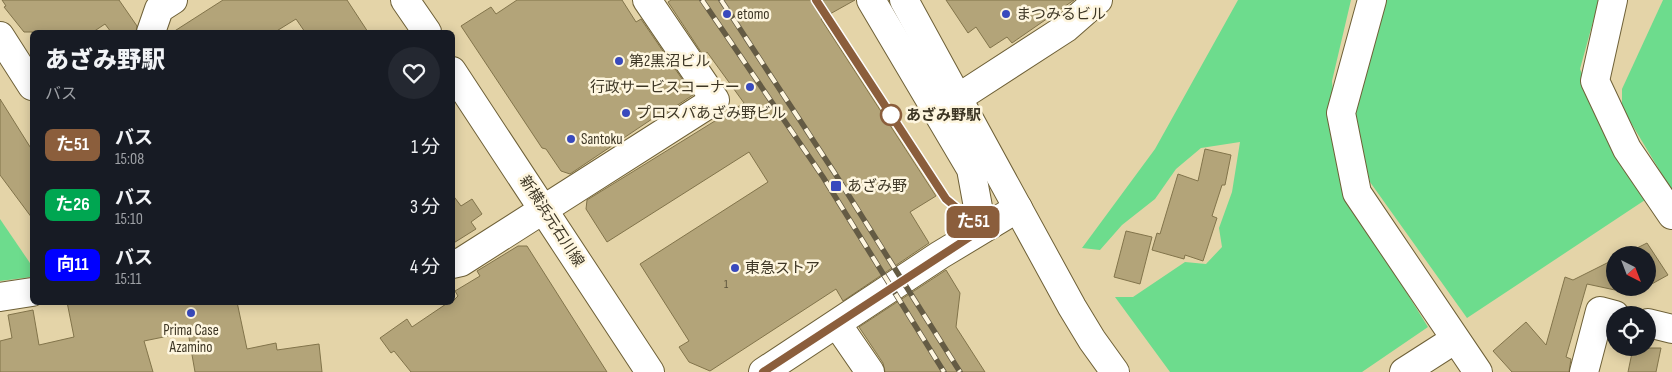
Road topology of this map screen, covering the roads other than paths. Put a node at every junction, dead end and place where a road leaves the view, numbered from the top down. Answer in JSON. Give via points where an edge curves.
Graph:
{"nodes":[{"id":1,"x":405,"y":0,"type":"edge"},
{"id":2,"x":647,"y":0,"type":"edge"},
{"id":3,"x":871,"y":0,"type":"edge"},
{"id":4,"x":904,"y":0,"type":"edge"},
{"id":5,"x":1098,"y":0,"type":"edge"},
{"id":6,"x":1372,"y":0,"type":"edge"},
{"id":7,"x":1613,"y":0,"type":"edge"},
{"id":8,"x":426,"y":30,"type":"edge"},
{"id":9,"x":0,"y":36,"type":"edge"},
{"id":10,"x":455,"y":76,"type":"edge"},
{"id":11,"x":30,"y":83,"type":"edge"},
{"id":12,"x":958,"y":98,"type":"junction"},
{"id":13,"x":1018,"y":208,"type":"junction"},
{"id":14,"x":544,"y":209,"type":"junction"},
{"id":15,"x":1672,"y":215,"type":"edge"},
{"id":16,"x":982,"y":229,"type":"junction"},
{"id":17,"x":455,"y":263,"type":"edge"},
{"id":18,"x":30,"y":292,"type":"edge"},
{"id":19,"x":0,"y":297,"type":"edge"},
{"id":20,"x":1606,"y":313,"type":"edge"},
{"id":21,"x":837,"y":324,"type":"junction"},
{"id":22,"x":1656,"y":325,"type":"edge"},
{"id":23,"x":1672,"y":329,"type":"edge"},
{"id":24,"x":1454,"y":340,"type":"junction"},
{"id":25,"x":650,"y":372,"type":"edge"},
{"id":26,"x":763,"y":372,"type":"edge"},
{"id":27,"x":870,"y":372,"type":"edge"},
{"id":28,"x":1115,"y":372,"type":"edge"},
{"id":29,"x":1404,"y":372,"type":"edge"},
{"id":30,"x":1478,"y":372,"type":"edge"},
{"id":31,"x":1584,"y":372,"type":"edge"}],
"edges":[{"from":1,"to":8,"type":"street"},
{"from":2,"to":14,"type":"street","via":[[715,100]]},
{"from":3,"to":16,"type":"street","via":[[971,169]]},
{"from":4,"to":12,"type":"street"},
{"from":5,"to":12,"type":"street","via":[[1066,28]]},
{"from":6,"to":24,"type":"street","via":[[1341,113],[1356,193]]},
{"from":7,"to":15,"type":"street","via":[[1595,80],[1628,149]]},
{"from":9,"to":11,"type":"street"},
{"from":10,"to":14,"type":"street","name":"新横浜元石川線"},
{"from":12,"to":13,"type":"street"},
{"from":13,"to":16,"type":"street"},
{"from":13,"to":28,"type":"street","via":[[1092,340]]},
{"from":14,"to":17,"type":"street"},
{"from":14,"to":25,"type":"street","name":"新横浜元石川線"},
{"from":16,"to":21,"type":"street"},
{"from":18,"to":19,"type":"street"},
{"from":20,"to":31,"type":"street","via":[[1600,311]]},
{"from":21,"to":26,"type":"street"},
{"from":21,"to":27,"type":"street"},
{"from":22,"to":23,"type":"street"},
{"from":24,"to":29,"type":"street"},
{"from":24,"to":30,"type":"street"}]}
